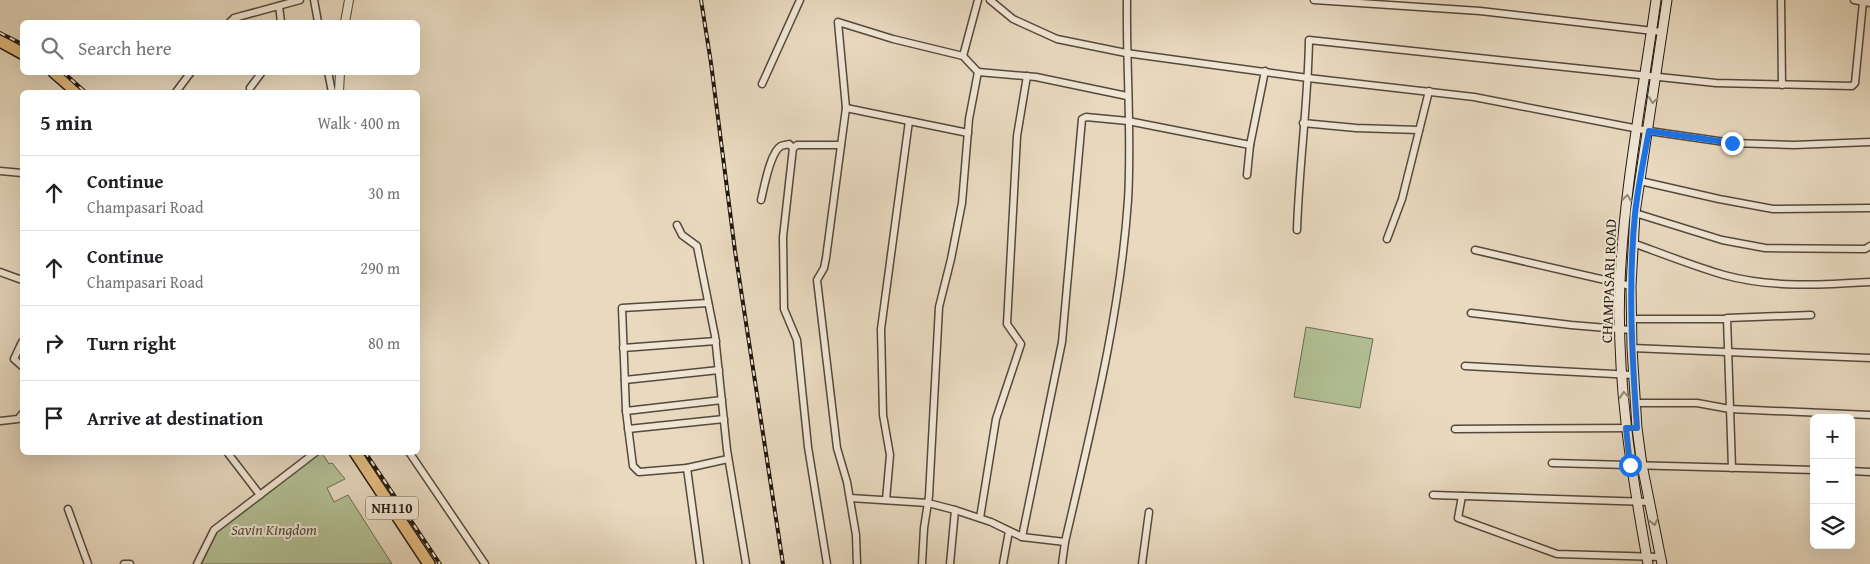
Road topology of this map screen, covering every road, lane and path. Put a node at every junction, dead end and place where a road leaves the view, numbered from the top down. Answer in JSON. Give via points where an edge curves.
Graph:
{"nodes":[{"id":1,"x":300,"y":0,"type":"edge"},
{"id":2,"x":314,"y":0,"type":"edge"},
{"id":3,"x":349,"y":0,"type":"edge"},
{"id":4,"x":800,"y":0,"type":"edge"},
{"id":5,"x":978,"y":0,"type":"edge"},
{"id":6,"x":990,"y":0,"type":"edge"},
{"id":7,"x":1127,"y":0,"type":"edge"},
{"id":8,"x":1314,"y":0,"type":"edge"},
{"id":9,"x":1656,"y":0,"type":"edge"},
{"id":10,"x":1667,"y":0,"type":"edge"},
{"id":11,"x":1781,"y":0,"type":"edge"},
{"id":12,"x":1854,"y":0,"type":"edge"},
{"id":13,"x":1867,"y":2,"type":"edge"},
{"id":14,"x":279,"y":6,"type":"junction"},
{"id":15,"x":232,"y":20,"type":"edge"},
{"id":16,"x":281,"y":20,"type":"edge"},
{"id":17,"x":318,"y":20,"type":"edge"},
{"id":18,"x":345,"y":20,"type":"edge"},
{"id":19,"x":1652,"y":30,"type":"junction"},
{"id":20,"x":1662,"y":32,"type":"junction"},
{"id":21,"x":0,"y":41,"type":"edge"},
{"id":22,"x":20,"y":52,"type":"edge"},
{"id":23,"x":1126,"y":53,"type":"junction"},
{"id":24,"x":963,"y":56,"type":"junction"},
{"id":25,"x":978,"y":72,"type":"junction"},
{"id":26,"x":1265,"y":72,"type":"junction"},
{"id":27,"x":57,"y":75,"type":"edge"},
{"id":28,"x":189,"y":75,"type":"edge"},
{"id":29,"x":260,"y":75,"type":"edge"},
{"id":30,"x":329,"y":75,"type":"edge"},
{"id":31,"x":340,"y":75,"type":"edge"},
{"id":32,"x":1027,"y":76,"type":"junction"},
{"id":33,"x":1645,"y":76,"type":"junction"},
{"id":34,"x":1656,"y":77,"type":"junction"},
{"id":35,"x":1308,"y":78,"type":"junction"},
{"id":36,"x":762,"y":84,"type":"dead end"},
{"id":37,"x":1782,"y":85,"type":"junction"},
{"id":38,"x":250,"y":88,"type":"dead end"},
{"id":39,"x":75,"y":90,"type":"edge"},
{"id":40,"x":178,"y":90,"type":"edge"},
{"id":41,"x":332,"y":90,"type":"edge"},
{"id":42,"x":339,"y":90,"type":"edge"},
{"id":43,"x":1429,"y":91,"type":"junction"},
{"id":44,"x":1127,"y":96,"type":"junction"},
{"id":45,"x":846,"y":108,"type":"junction"},
{"id":46,"x":909,"y":121,"type":"junction"},
{"id":47,"x":1128,"y":121,"type":"junction"},
{"id":48,"x":1304,"y":123,"type":"junction"},
{"id":49,"x":1638,"y":128,"type":"junction"},
{"id":50,"x":1419,"y":130,"type":"junction"},
{"id":51,"x":1649,"y":131,"type":"junction"},
{"id":52,"x":968,"y":133,"type":"junction"},
{"id":53,"x":1870,"y":142,"type":"edge"},
{"id":54,"x":842,"y":145,"type":"junction"},
{"id":55,"x":1250,"y":146,"type":"junction"},
{"id":56,"x":793,"y":148,"type":"junction"},
{"id":57,"x":0,"y":171,"type":"edge"},
{"id":58,"x":20,"y":173,"type":"edge"},
{"id":59,"x":1247,"y":175,"type":"dead end"},
{"id":60,"x":1640,"y":181,"type":"junction"},
{"id":61,"x":761,"y":200,"type":"dead end"},
{"id":62,"x":1870,"y":208,"type":"edge"},
{"id":63,"x":1635,"y":213,"type":"junction"},
{"id":64,"x":677,"y":225,"type":"dead end"},
{"id":65,"x":1297,"y":230,"type":"dead end"},
{"id":66,"x":1387,"y":239,"type":"dead end"},
{"id":67,"x":1633,"y":243,"type":"junction"},
{"id":68,"x":1870,"y":246,"type":"edge"},
{"id":69,"x":1475,"y":250,"type":"dead end"},
{"id":70,"x":0,"y":272,"type":"edge"},
{"id":71,"x":20,"y":279,"type":"edge"},
{"id":72,"x":1870,"y":282,"type":"edge"},
{"id":73,"x":1620,"y":284,"type":"junction"},
{"id":74,"x":1631,"y":286,"type":"junction"},
{"id":75,"x":708,"y":303,"type":"junction"},
{"id":76,"x":1471,"y":313,"type":"dead end"},
{"id":77,"x":1811,"y":315,"type":"dead end"},
{"id":78,"x":1631,"y":319,"type":"junction"},
{"id":79,"x":1726,"y":319,"type":"junction"},
{"id":80,"x":1620,"y":329,"type":"junction"},
{"id":81,"x":1631,"y":330,"type":"junction"},
{"id":82,"x":716,"y":341,"type":"junction"},
{"id":83,"x":20,"y":346,"type":"edge"},
{"id":84,"x":623,"y":348,"type":"junction"},
{"id":85,"x":1632,"y":348,"type":"junction"},
{"id":86,"x":1728,"y":352,"type":"junction"},
{"id":87,"x":1870,"y":358,"type":"edge"},
{"id":88,"x":20,"y":364,"type":"edge"},
{"id":89,"x":1465,"y":366,"type":"dead end"},
{"id":90,"x":719,"y":370,"type":"junction"},
{"id":91,"x":1622,"y":375,"type":"junction"},
{"id":92,"x":1633,"y":375,"type":"junction"},
{"id":93,"x":624,"y":380,"type":"junction"},
{"id":94,"x":722,"y":400,"type":"junction"},
{"id":95,"x":1635,"y":403,"type":"junction"},
{"id":96,"x":1730,"y":409,"type":"junction"},
{"id":97,"x":626,"y":410,"type":"junction"},
{"id":98,"x":1855,"y":415,"type":"edge"},
{"id":99,"x":1870,"y":415,"type":"edge"},
{"id":100,"x":20,"y":416,"type":"edge"},
{"id":101,"x":1810,"y":416,"type":"edge"},
{"id":102,"x":724,"y":420,"type":"junction"},
{"id":103,"x":0,"y":421,"type":"edge"},
{"id":104,"x":1626,"y":428,"type":"junction"},
{"id":105,"x":1637,"y":428,"type":"junction"},
{"id":106,"x":628,"y":429,"type":"junction"},
{"id":107,"x":1454,"y":429,"type":"dead end"},
{"id":108,"x":229,"y":455,"type":"edge"},
{"id":109,"x":312,"y":455,"type":"edge"},
{"id":110,"x":357,"y":455,"type":"edge"},
{"id":111,"x":411,"y":455,"type":"edge"},
{"id":112,"x":728,"y":459,"type":"junction"},
{"id":113,"x":1552,"y":463,"type":"dead end"},
{"id":114,"x":1630,"y":465,"type":"junction"},
{"id":115,"x":1642,"y":465,"type":"junction"},
{"id":116,"x":687,"y":468,"type":"junction"},
{"id":117,"x":1732,"y":468,"type":"junction"},
{"id":118,"x":1810,"y":470,"type":"edge"},
{"id":119,"x":1855,"y":471,"type":"edge"},
{"id":120,"x":1870,"y":472,"type":"edge"},
{"id":121,"x":260,"y":495,"type":"junction"},
{"id":122,"x":1433,"y":495,"type":"dead end"},
{"id":123,"x":1462,"y":496,"type":"junction"},
{"id":124,"x":850,"y":498,"type":"junction"},
{"id":125,"x":886,"y":500,"type":"junction"},
{"id":126,"x":1636,"y":502,"type":"junction"},
{"id":127,"x":1650,"y":502,"type":"junction"},
{"id":128,"x":928,"y":503,"type":"junction"},
{"id":129,"x":68,"y":509,"type":"dead end"},
{"id":130,"x":955,"y":510,"type":"junction"},
{"id":131,"x":1149,"y":512,"type":"dead end"},
{"id":132,"x":980,"y":518,"type":"junction"},
{"id":133,"x":1009,"y":531,"type":"junction"},
{"id":134,"x":1022,"y":537,"type":"junction"},
{"id":135,"x":1065,"y":542,"type":"junction"},
{"id":136,"x":1648,"y":560,"type":"edge"},
{"id":137,"x":1662,"y":560,"type":"edge"},
{"id":138,"x":88,"y":564,"type":"edge"},
{"id":139,"x":124,"y":564,"type":"edge"},
{"id":140,"x":130,"y":564,"type":"edge"},
{"id":141,"x":197,"y":564,"type":"edge"},
{"id":142,"x":429,"y":564,"type":"edge"},
{"id":143,"x":485,"y":564,"type":"edge"},
{"id":144,"x":700,"y":564,"type":"edge"},
{"id":145,"x":746,"y":564,"type":"edge"},
{"id":146,"x":827,"y":564,"type":"edge"},
{"id":147,"x":857,"y":564,"type":"edge"},
{"id":148,"x":922,"y":564,"type":"edge"},
{"id":149,"x":950,"y":564,"type":"edge"},
{"id":150,"x":1003,"y":564,"type":"edge"},
{"id":151,"x":1062,"y":564,"type":"edge"},
{"id":152,"x":1142,"y":564,"type":"edge"}],
"edges":[{"from":1,"to":14,"type":"street"},
{"from":2,"to":17,"type":"street"},
{"from":3,"to":18,"type":"street"},
{"from":4,"to":36,"type":"street"},
{"from":5,"to":24,"type":"street"},
{"from":6,"to":23,"type":"street","via":[[1013,19],[1057,39]]},
{"from":7,"to":23,"type":"street"},
{"from":8,"to":19,"type":"street","via":[[1480,11]]},
{"from":9,"to":19,"type":"main road","name":"CHAMPASARI ROAD"},
{"from":10,"to":20,"type":"main road","name":"CHAMPASARI ROAD"},
{"from":11,"to":37,"type":"street"},
{"from":12,"to":13,"type":"street"},
{"from":13,"to":37,"type":"street","via":[[1854,86]]},
{"from":14,"to":15,"type":"street"},
{"from":14,"to":16,"type":"street"},
{"from":19,"to":20,"type":"street"},
{"from":19,"to":33,"type":"main road","name":"CHAMPASARI ROAD"},
{"from":20,"to":34,"type":"main road","name":"CHAMPASARI ROAD"},
{"from":21,"to":22,"type":"highway"},
{"from":23,"to":26,"type":"street"},
{"from":23,"to":44,"type":"street"},
{"from":24,"to":25,"type":"street"},
{"from":24,"to":45,"type":"street","via":[[838,22]]},
{"from":25,"to":32,"type":"street"},
{"from":25,"to":52,"type":"street"},
{"from":26,"to":35,"type":"street"},
{"from":26,"to":55,"type":"street"},
{"from":27,"to":39,"type":"highway"},
{"from":28,"to":40,"type":"street"},
{"from":29,"to":38,"type":"street"},
{"from":30,"to":41,"type":"street"},
{"from":31,"to":42,"type":"street"},
{"from":32,"to":44,"type":"street"},
{"from":32,"to":132,"type":"street","via":[[1018,136],[1007,324],[1022,344],[996,419]]},
{"from":33,"to":34,"type":"street"},
{"from":33,"to":35,"type":"street","via":[[1309,40]]},
{"from":33,"to":49,"type":"main road","name":"CHAMPASARI ROAD"},
{"from":34,"to":37,"type":"street"},
{"from":34,"to":51,"type":"main road","name":"CHAMPASARI ROAD","one_way":true},
{"from":35,"to":43,"type":"street"},
{"from":35,"to":48,"type":"street"},
{"from":43,"to":49,"type":"street"},
{"from":43,"to":50,"type":"street"},
{"from":44,"to":47,"type":"street"},
{"from":45,"to":46,"type":"street"},
{"from":45,"to":54,"type":"street"},
{"from":46,"to":52,"type":"street"},
{"from":46,"to":125,"type":"street","via":[[881,329],[883,414],[890,456]]},
{"from":47,"to":55,"type":"street"},
{"from":47,"to":134,"type":"street","via":[[1082,119],[1062,342]]},
{"from":47,"to":135,"type":"street","via":[[1128,199],[1120,280],[1108,354]]},
{"from":48,"to":50,"type":"street"},
{"from":48,"to":65,"type":"street"},
{"from":49,"to":51,"type":"street"},
{"from":73,"to":49,"type":"main road","name":"CHAMPASARI ROAD","one_way":true,"via":[[1625,213]]},
{"from":50,"to":66,"type":"street","via":[[1402,199]]},
{"from":51,"to":53,"type":"street","via":[[1732,143],[1794,146]]},
{"from":51,"to":60,"type":"main road","name":"CHAMPASARI ROAD"},
{"from":52,"to":128,"type":"street","via":[[962,203],[939,307]]},
{"from":54,"to":56,"type":"street","via":[[796,145]]},
{"from":54,"to":124,"type":"street","via":[[826,258],[817,280],[837,448]]},
{"from":55,"to":59,"type":"street"},
{"from":56,"to":61,"type":"street","via":[[789,144],[780,146],[776,151]]},
{"from":56,"to":146,"type":"street","via":[[783,237],[784,309],[796,340],[808,447]]},
{"from":57,"to":58,"type":"street"},
{"from":60,"to":62,"type":"street","via":[[1768,209]]},
{"from":60,"to":63,"type":"main road","name":"CHAMPASARI ROAD"},
{"from":63,"to":67,"type":"main road","name":"CHAMPASARI ROAD"},
{"from":63,"to":68,"type":"street","via":[[1722,240],[1765,248],[1865,249]]},
{"from":64,"to":75,"type":"street","via":[[682,235],[696,246]]},
{"from":67,"to":72,"type":"street","via":[[1724,275],[1771,283]]},
{"from":67,"to":74,"type":"main road","name":"CHAMPASARI ROAD"},
{"from":69,"to":73,"type":"street"},
{"from":70,"to":71,"type":"street"},
{"from":73,"to":74,"type":"street"},
{"from":73,"to":80,"type":"main road","name":"CHAMPASARI ROAD"},
{"from":74,"to":78,"type":"main road","name":"CHAMPASARI ROAD"},
{"from":75,"to":82,"type":"street"},
{"from":75,"to":84,"type":"street","via":[[622,308]]},
{"from":76,"to":80,"type":"street"},
{"from":77,"to":79,"type":"street"},
{"from":78,"to":79,"type":"street"},
{"from":78,"to":81,"type":"main road","name":"CHAMPASARI ROAD"},
{"from":79,"to":86,"type":"street"},
{"from":80,"to":81,"type":"street"},
{"from":80,"to":91,"type":"main road","name":"CHAMPASARI ROAD"},
{"from":81,"to":85,"type":"main road","name":"CHAMPASARI ROAD"},
{"from":82,"to":84,"type":"street"},
{"from":82,"to":90,"type":"street"},
{"from":83,"to":88,"type":"street","via":[[14,359]]},
{"from":84,"to":93,"type":"street"},
{"from":85,"to":86,"type":"street"},
{"from":85,"to":92,"type":"main road","name":"CHAMPASARI ROAD"},
{"from":86,"to":87,"type":"street"},
{"from":86,"to":96,"type":"street"},
{"from":89,"to":91,"type":"street"},
{"from":90,"to":93,"type":"street"},
{"from":90,"to":94,"type":"street"},
{"from":91,"to":92,"type":"street"},
{"from":104,"to":91,"type":"main road","name":"CHAMPASARI ROAD","one_way":true},
{"from":92,"to":95,"type":"main road","name":"CHAMPASARI ROAD"},
{"from":93,"to":97,"type":"street"},
{"from":94,"to":97,"type":"street"},
{"from":94,"to":102,"type":"street"},
{"from":95,"to":96,"type":"street","via":[[1697,403]]},
{"from":95,"to":105,"type":"main road","name":"CHAMPASARI ROAD"},
{"from":96,"to":101,"type":"street"},
{"from":96,"to":117,"type":"street"},
{"from":97,"to":106,"type":"street"},
{"from":98,"to":99,"type":"street"},
{"from":100,"to":103,"type":"street"},
{"from":102,"to":106,"type":"street"},
{"from":102,"to":112,"type":"street"},
{"from":104,"to":105,"type":"street"},
{"from":104,"to":107,"type":"street"},
{"from":104,"to":114,"type":"main road","name":"CHAMPASARI ROAD"},
{"from":105,"to":115,"type":"main road","name":"CHAMPASARI ROAD"},
{"from":106,"to":116,"type":"street","via":[[631,459],[639,472]]},
{"from":108,"to":121,"type":"street"},
{"from":109,"to":121,"type":"street"},
{"from":110,"to":142,"type":"highway","number":"NH110"},
{"from":111,"to":143,"type":"street"},
{"from":112,"to":116,"type":"street"},
{"from":112,"to":145,"type":"street"},
{"from":113,"to":114,"type":"street"},
{"from":114,"to":115,"type":"street"},
{"from":114,"to":126,"type":"main road","name":"CHAMPASARI ROAD"},
{"from":115,"to":117,"type":"street"},
{"from":115,"to":127,"type":"main road","name":"CHAMPASARI ROAD"},
{"from":116,"to":144,"type":"street"},
{"from":117,"to":118,"type":"street"},
{"from":119,"to":120,"type":"street"},
{"from":121,"to":141,"type":"street","via":[[214,530]]},
{"from":122,"to":123,"type":"street"},
{"from":123,"to":126,"type":"street"},
{"from":123,"to":136,"type":"street","via":[[1458,518],[1557,554]]},
{"from":124,"to":125,"type":"street"},
{"from":124,"to":147,"type":"street"},
{"from":125,"to":128,"type":"street"},
{"from":126,"to":127,"type":"street"},
{"from":126,"to":136,"type":"main road","name":"CHAMPASARI ROAD"},
{"from":127,"to":137,"type":"main road","name":"CHAMPASARI ROAD","one_way":true},
{"from":128,"to":130,"type":"street"},
{"from":128,"to":148,"type":"street"},
{"from":129,"to":138,"type":"street"},
{"from":130,"to":132,"type":"street"},
{"from":130,"to":149,"type":"street"},
{"from":131,"to":152,"type":"street"},
{"from":132,"to":133,"type":"street"},
{"from":133,"to":134,"type":"street"},
{"from":133,"to":150,"type":"street"},
{"from":134,"to":135,"type":"street"},
{"from":135,"to":151,"type":"street"},
{"from":136,"to":137,"type":"street"},
{"from":139,"to":140,"type":"street"}]}
